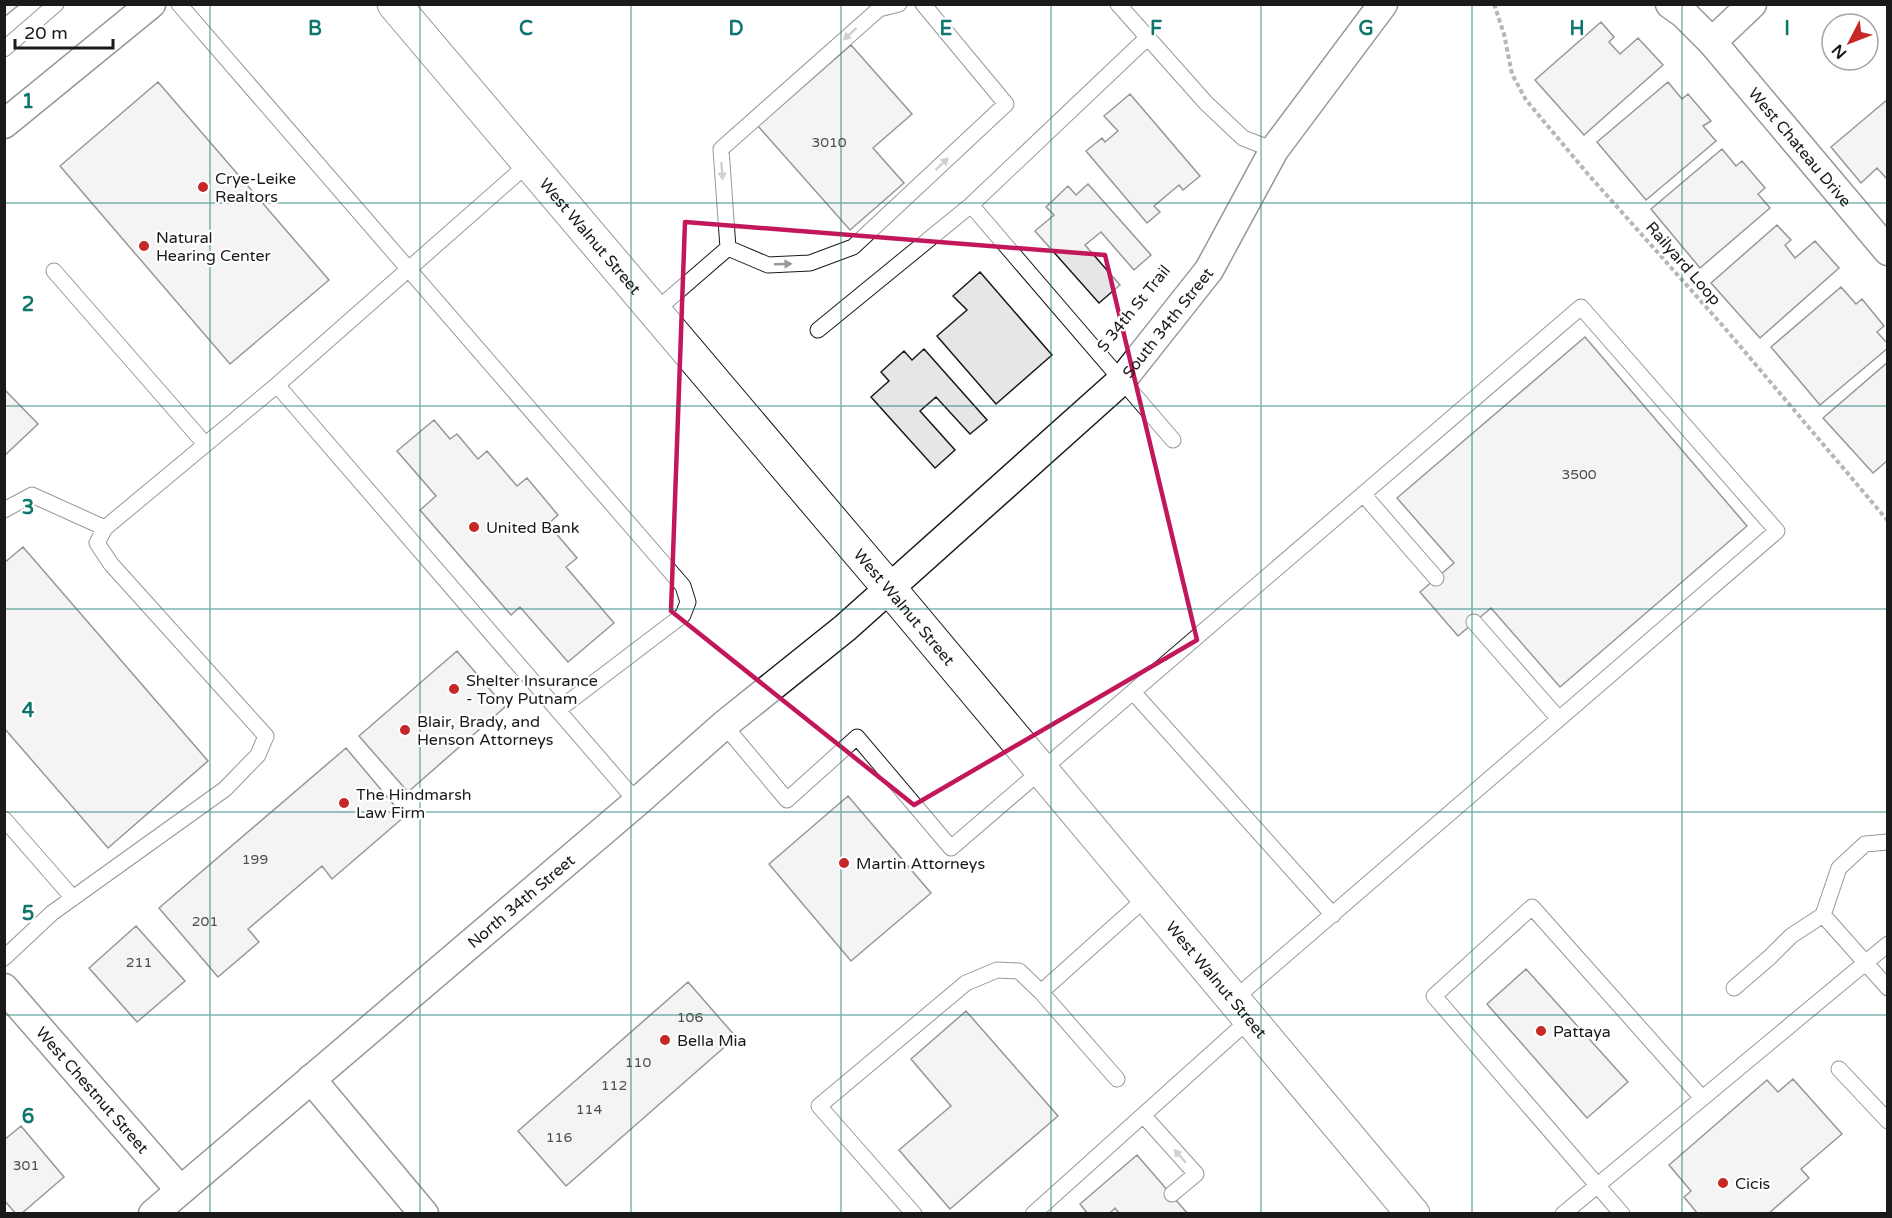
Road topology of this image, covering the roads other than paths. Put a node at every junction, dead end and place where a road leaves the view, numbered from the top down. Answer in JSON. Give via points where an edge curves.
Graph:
{"nodes":[{"id":1,"x":56,"y":4,"type":"edge"},
{"id":2,"x":151,"y":4,"type":"edge"},
{"id":3,"x":179,"y":4,"type":"edge"},
{"id":4,"x":394,"y":4,"type":"edge"},
{"id":5,"x":898,"y":4,"type":"edge"},
{"id":6,"x":923,"y":4,"type":"edge"},
{"id":7,"x":1118,"y":4,"type":"edge"},
{"id":8,"x":1383,"y":4,"type":"edge"},
{"id":9,"x":1670,"y":4,"type":"edge"},
{"id":10,"x":1752,"y":4,"type":"edge"},
{"id":11,"x":1148,"y":38,"type":"junction"},
{"id":12,"x":1712,"y":42,"type":"junction"},
{"id":13,"x":4,"y":49,"type":"edge"},
{"id":14,"x":4,"y":124,"type":"edge"},
{"id":15,"x":1274,"y":150,"type":"junction"},
{"id":16,"x":528,"y":163,"type":"junction"},
{"id":17,"x":971,"y":205,"type":"junction"},
{"id":18,"x":728,"y":248,"type":"junction"},
{"id":19,"x":1887,"y":251,"type":"edge"},
{"id":20,"x":407,"y":270,"type":"junction"},
{"id":21,"x":54,"y":271,"type":"dead end"},
{"id":22,"x":654,"y":312,"type":"junction"},
{"id":23,"x":818,"y":330,"type":"dead end"},
{"id":24,"x":1122,"y":380,"type":"junction"},
{"id":25,"x":277,"y":385,"type":"junction"},
{"id":26,"x":1173,"y":440,"type":"dead end"},
{"id":27,"x":205,"y":444,"type":"junction"},
{"id":28,"x":1363,"y":494,"type":"junction"},
{"id":29,"x":4,"y":510,"type":"edge"},
{"id":30,"x":105,"y":528,"type":"junction"},
{"id":31,"x":1436,"y":578,"type":"dead end"},
{"id":32,"x":889,"y":588,"type":"junction"},
{"id":33,"x":1474,"y":622,"type":"dead end"},
{"id":34,"x":1133,"y":692,"type":"junction"},
{"id":35,"x":558,"y":710,"type":"junction"},
{"id":36,"x":1559,"y":719,"type":"junction"},
{"id":37,"x":724,"y":725,"type":"junction"},
{"id":38,"x":1041,"y":771,"type":"junction"},
{"id":39,"x":637,"y":802,"type":"junction"},
{"id":40,"x":4,"y":819,"type":"edge"},
{"id":41,"x":1887,"y":842,"type":"edge"},
{"id":42,"x":1148,"y":897,"type":"junction"},
{"id":43,"x":73,"y":898,"type":"junction"},
{"id":44,"x":1333,"y":915,"type":"junction"},
{"id":45,"x":1823,"y":915,"type":"junction"},
{"id":46,"x":1887,"y":944,"type":"edge"},
{"id":47,"x":4,"y":958,"type":"edge"},
{"id":48,"x":1866,"y":962,"type":"junction"},
{"id":49,"x":4,"y":988,"type":"edge"},
{"id":50,"x":1734,"y":988,"type":"dead end"},
{"id":51,"x":1887,"y":988,"type":"edge"},
{"id":52,"x":1041,"y":992,"type":"junction"},
{"id":53,"x":1242,"y":1010,"type":"junction"},
{"id":54,"x":1839,"y":1069,"type":"dead end"},
{"id":55,"x":311,"y":1079,"type":"junction"},
{"id":56,"x":1117,"y":1079,"type":"dead end"},
{"id":57,"x":1702,"y":1098,"type":"junction"},
{"id":58,"x":1143,"y":1115,"type":"junction"},
{"id":59,"x":1887,"y":1121,"type":"edge"},
{"id":60,"x":1597,"y":1185,"type":"junction"},
{"id":61,"x":180,"y":1190,"type":"junction"},
{"id":62,"x":1172,"y":1194,"type":"dead end"},
{"id":63,"x":1410,"y":1212,"type":"edge"},
{"id":64,"x":153,"y":1214,"type":"edge"},
{"id":65,"x":424,"y":1214,"type":"edge"},
{"id":66,"x":914,"y":1214,"type":"edge"},
{"id":67,"x":1033,"y":1214,"type":"edge"},
{"id":68,"x":1563,"y":1214,"type":"edge"},
{"id":69,"x":1622,"y":1214,"type":"edge"}],
"edges":[{"from":1,"to":13,"type":"lane"},
{"from":2,"to":14,"type":"street"},
{"from":3,"to":20,"type":"lane"},
{"from":4,"to":16,"type":"main road","name":"West Walnut Street"},
{"from":5,"to":18,"type":"lane","one_way":true,"via":[[879,9],[721,149]]},
{"from":18,"to":6,"type":"lane","one_way":true,"via":[[768,265],[810,263],[853,247],[1006,104]]},
{"from":7,"to":11,"type":"lane"},
{"from":8,"to":15,"type":"street","name":"South 34th Street"},
{"from":9,"to":12,"type":"street","name":"West Chateau Drive"},
{"from":10,"to":12,"type":"street"},
{"from":11,"to":15,"type":"lane","via":[[1206,103],[1244,138]]},
{"from":11,"to":17,"type":"lane"},
{"from":12,"to":19,"type":"street","name":"West Chateau Drive"},
{"from":15,"to":24,"type":"street","name":"South 34th Street","via":[[1209,270]]},
{"from":16,"to":20,"type":"lane"},
{"from":16,"to":22,"type":"main road","name":"West Walnut Street"},
{"from":17,"to":23,"type":"lane"},
{"from":17,"to":24,"type":"lane"},
{"from":18,"to":22,"type":"lane"},
{"from":20,"to":25,"type":"lane"},
{"from":20,"to":35,"type":"lane","via":[[683,586],[688,602],[683,615]]},
{"from":21,"to":27,"type":"lane"},
{"from":22,"to":32,"type":"main road","name":"West Walnut Street"},
{"from":24,"to":26,"type":"lane"},
{"from":24,"to":32,"type":"street","name":"South 34th Street"},
{"from":25,"to":27,"type":"lane"},
{"from":25,"to":35,"type":"lane"},
{"from":27,"to":30,"type":"lane"},
{"from":28,"to":31,"type":"lane"},
{"from":28,"to":34,"type":"lane"},
{"from":28,"to":36,"type":"lane","via":[[1581,307],[1777,531]]},
{"from":29,"to":30,"type":"lane","via":[[32,495]]},
{"from":30,"to":43,"type":"lane","via":[[97,543],[111,564],[266,736],[258,755],[225,789]]},
{"from":32,"to":37,"type":"street","name":"North 34th Street"},
{"from":32,"to":38,"type":"main road","name":"West Walnut Street"},
{"from":33,"to":36,"type":"lane"},
{"from":34,"to":38,"type":"lane"},
{"from":34,"to":44,"type":"lane"},
{"from":35,"to":39,"type":"lane"},
{"from":36,"to":44,"type":"lane"},
{"from":37,"to":38,"type":"lane","via":[[786,800],[856,737],[951,848]]},
{"from":37,"to":39,"type":"street","name":"North 34th Street"},
{"from":38,"to":42,"type":"main road","name":"West Walnut Street"},
{"from":39,"to":55,"type":"street","name":"North 34th Street"},
{"from":40,"to":43,"type":"lane"},
{"from":41,"to":45,"type":"lane","via":[[1865,844],[1839,868]]},
{"from":42,"to":52,"type":"lane"},
{"from":42,"to":53,"type":"main road","name":"West Walnut Street"},
{"from":43,"to":47,"type":"lane"},
{"from":44,"to":53,"type":"lane"},
{"from":45,"to":48,"type":"lane"},
{"from":45,"to":50,"type":"lane","via":[[1791,936]]},
{"from":46,"to":48,"type":"lane"},
{"from":48,"to":51,"type":"lane"},
{"from":48,"to":57,"type":"lane"},
{"from":49,"to":61,"type":"street","name":"West Chestnut Street"},
{"from":52,"to":56,"type":"lane"},
{"from":52,"to":66,"type":"lane","via":[[1019,971],[997,970],[966,983],[819,1106]]},
{"from":53,"to":58,"type":"lane"},
{"from":53,"to":63,"type":"main road","name":"West Walnut Street"},
{"from":54,"to":59,"type":"lane"},
{"from":55,"to":61,"type":"street","name":"North 34th Street"},
{"from":55,"to":65,"type":"street"},
{"from":57,"to":60,"type":"lane"},
{"from":57,"to":60,"type":"lane","via":[[1532,907],[1434,996]]},
{"from":62,"to":58,"type":"lane","one_way":true,"via":[[1196,1174]]},
{"from":58,"to":67,"type":"lane"},
{"from":60,"to":68,"type":"lane"},
{"from":60,"to":69,"type":"lane"},
{"from":61,"to":64,"type":"street","name":"North 34th Street"}]}
